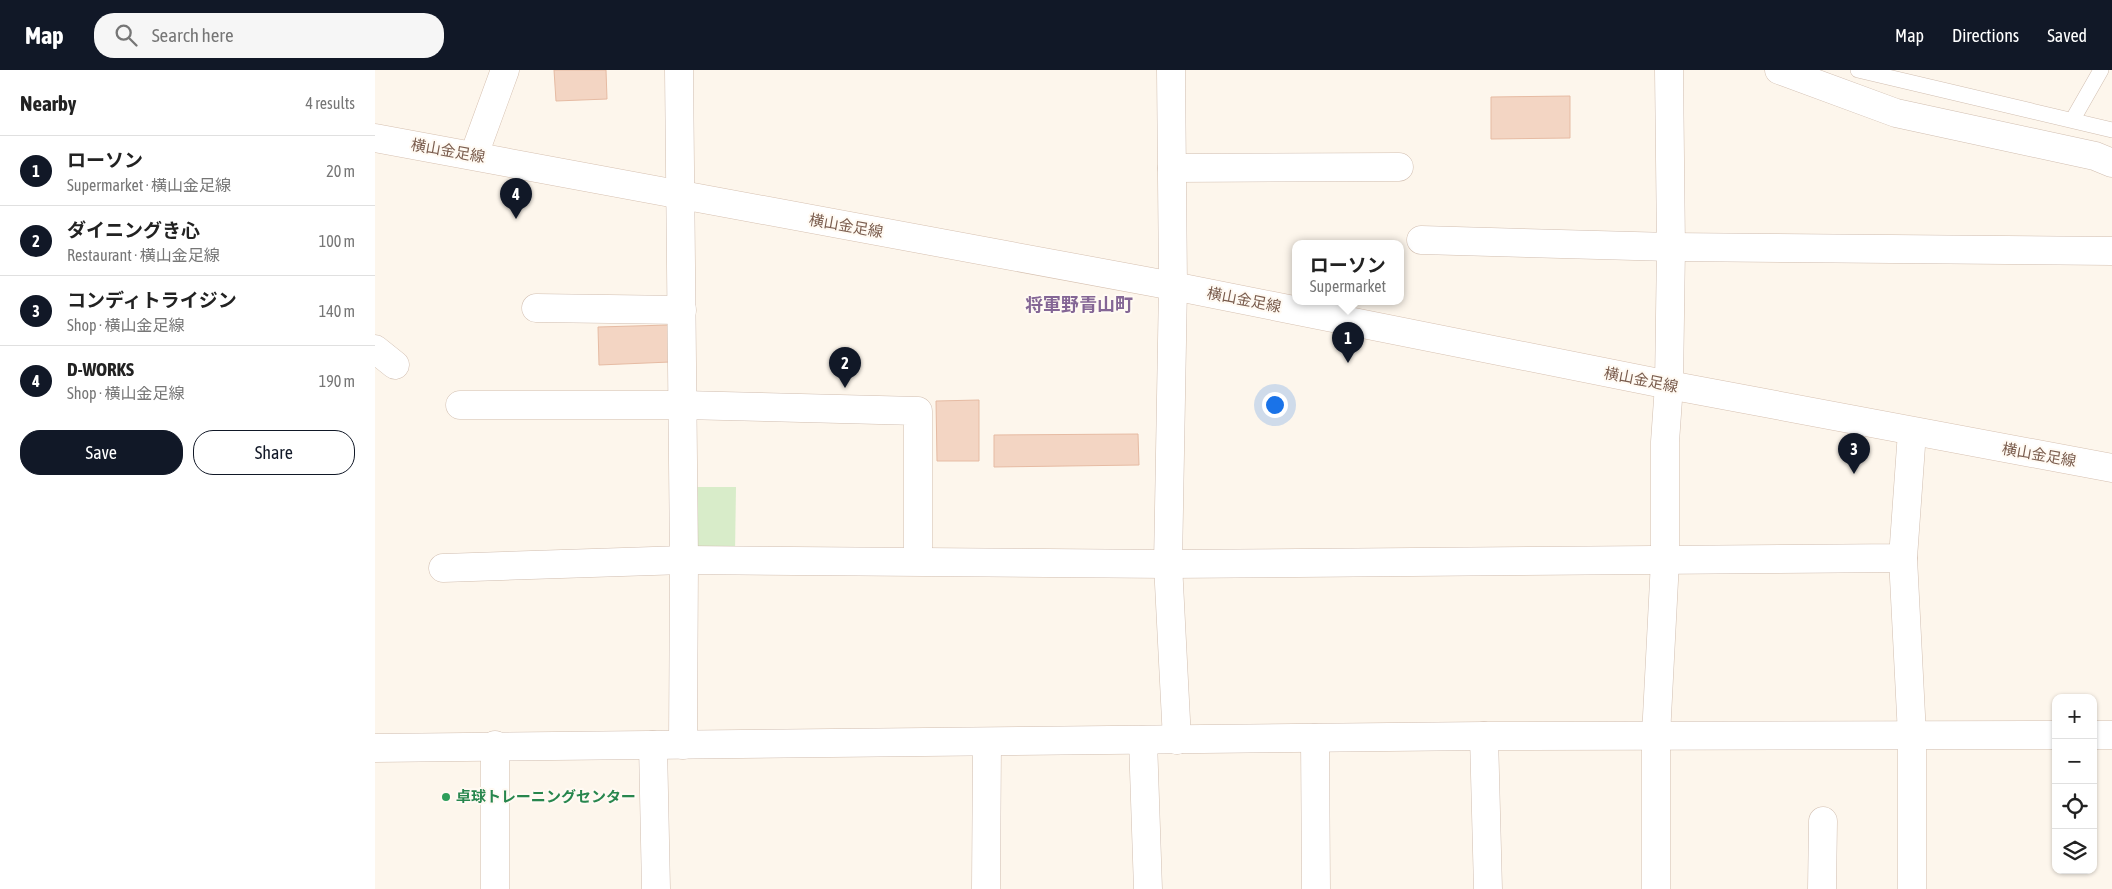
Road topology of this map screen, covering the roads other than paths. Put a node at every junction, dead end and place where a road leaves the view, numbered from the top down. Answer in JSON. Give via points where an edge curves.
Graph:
{"nodes":[{"id":1,"x":505,"y":70,"type":"edge"},
{"id":2,"x":679,"y":70,"type":"edge"},
{"id":3,"x":1171,"y":70,"type":"edge"},
{"id":4,"x":1669,"y":70,"type":"edge"},
{"id":5,"x":1779,"y":70,"type":"edge"},
{"id":6,"x":1858,"y":70,"type":"edge"},
{"id":7,"x":2101,"y":70,"type":"edge"},
{"id":8,"x":2073,"y":119,"type":"junction"},
{"id":9,"x":2112,"y":130,"type":"edge"},
{"id":10,"x":375,"y":138,"type":"edge"},
{"id":11,"x":474,"y":155,"type":"junction"},
{"id":12,"x":2112,"y":163,"type":"edge"},
{"id":13,"x":1399,"y":167,"type":"dead end"},
{"id":14,"x":1171,"y":168,"type":"junction"},
{"id":15,"x":682,"y":195,"type":"junction"},
{"id":16,"x":1421,"y":240,"type":"dead end"},
{"id":17,"x":1671,"y":247,"type":"junction"},
{"id":18,"x":2112,"y":251,"type":"edge"},
{"id":19,"x":1173,"y":286,"type":"junction"},
{"id":20,"x":535,"y":308,"type":"dead end"},
{"id":21,"x":683,"y":310,"type":"junction"},
{"id":22,"x":1669,"y":385,"type":"junction"},
{"id":23,"x":460,"y":405,"type":"dead end"},
{"id":24,"x":683,"y":405,"type":"junction"},
{"id":25,"x":1912,"y":432,"type":"junction"},
{"id":26,"x":2112,"y":468,"type":"edge"},
{"id":27,"x":1903,"y":558,"type":"junction"},
{"id":28,"x":684,"y":560,"type":"junction"},
{"id":29,"x":918,"y":561,"type":"junction"},
{"id":30,"x":1665,"y":561,"type":"junction"},
{"id":31,"x":1168,"y":564,"type":"junction"},
{"id":32,"x":443,"y":568,"type":"dead end"},
{"id":33,"x":1912,"y":734,"type":"junction"},
{"id":34,"x":2052,"y":735,"type":"edge"},
{"id":35,"x":2097,"y":735,"type":"edge"},
{"id":36,"x":2112,"y":735,"type":"edge"},
{"id":37,"x":1484,"y":736,"type":"junction"},
{"id":38,"x":1656,"y":736,"type":"junction"},
{"id":39,"x":1315,"y":738,"type":"junction"},
{"id":40,"x":1143,"y":740,"type":"junction"},
{"id":41,"x":1177,"y":740,"type":"junction"},
{"id":42,"x":987,"y":742,"type":"junction"},
{"id":43,"x":495,"y":745,"type":"junction"},
{"id":44,"x":653,"y":745,"type":"junction"},
{"id":45,"x":683,"y":745,"type":"junction"},
{"id":46,"x":375,"y":748,"type":"edge"},
{"id":47,"x":1823,"y":821,"type":"dead end"},
{"id":48,"x":495,"y":889,"type":"edge"},
{"id":49,"x":656,"y":889,"type":"edge"},
{"id":50,"x":986,"y":889,"type":"edge"},
{"id":51,"x":1148,"y":889,"type":"edge"},
{"id":52,"x":1315,"y":889,"type":"edge"},
{"id":53,"x":1488,"y":889,"type":"edge"},
{"id":54,"x":1656,"y":889,"type":"edge"},
{"id":55,"x":1822,"y":889,"type":"edge"},
{"id":56,"x":1911,"y":889,"type":"edge"}],
"edges":[{"from":1,"to":11,"type":"street"},
{"from":2,"to":15,"type":"street"},
{"from":3,"to":14,"type":"street"},
{"from":4,"to":17,"type":"street"},
{"from":5,"to":12,"type":"street","via":[[1895,113],[2095,156]]},
{"from":6,"to":8,"type":"lane"},
{"from":7,"to":8,"type":"lane"},
{"from":8,"to":9,"type":"lane"},
{"from":10,"to":11,"type":"street","name":"横山金足線"},
{"from":11,"to":15,"type":"street","name":"横山金足線"},
{"from":13,"to":14,"type":"street"},
{"from":14,"to":19,"type":"street"},
{"from":15,"to":19,"type":"street","name":"横山金足線"},
{"from":15,"to":21,"type":"street"},
{"from":16,"to":17,"type":"street"},
{"from":17,"to":18,"type":"street"},
{"from":17,"to":22,"type":"street"},
{"from":19,"to":22,"type":"street","name":"横山金足線"},
{"from":19,"to":31,"type":"street"},
{"from":20,"to":21,"type":"street"},
{"from":21,"to":24,"type":"street"},
{"from":22,"to":25,"type":"street","name":"横山金足線"},
{"from":22,"to":30,"type":"street","via":[[1665,442]]},
{"from":23,"to":24,"type":"street"},
{"from":24,"to":28,"type":"street"},
{"from":24,"to":29,"type":"street","via":[[918,411]]},
{"from":25,"to":26,"type":"street","name":"横山金足線"},
{"from":25,"to":27,"type":"street"},
{"from":27,"to":30,"type":"street"},
{"from":27,"to":33,"type":"street"},
{"from":28,"to":29,"type":"street"},
{"from":28,"to":32,"type":"street"},
{"from":28,"to":45,"type":"street"},
{"from":29,"to":31,"type":"street"},
{"from":30,"to":31,"type":"street"},
{"from":30,"to":38,"type":"street"},
{"from":31,"to":41,"type":"street"},
{"from":33,"to":34,"type":"street"},
{"from":33,"to":38,"type":"street"},
{"from":33,"to":56,"type":"street"},
{"from":35,"to":36,"type":"street"},
{"from":37,"to":38,"type":"street"},
{"from":37,"to":39,"type":"street"},
{"from":37,"to":53,"type":"street"},
{"from":38,"to":54,"type":"street"},
{"from":39,"to":41,"type":"street"},
{"from":39,"to":52,"type":"street"},
{"from":40,"to":41,"type":"street"},
{"from":40,"to":42,"type":"street"},
{"from":40,"to":51,"type":"street"},
{"from":42,"to":45,"type":"street"},
{"from":42,"to":50,"type":"street"},
{"from":43,"to":44,"type":"street"},
{"from":43,"to":46,"type":"street"},
{"from":43,"to":48,"type":"street"},
{"from":44,"to":45,"type":"street"},
{"from":44,"to":49,"type":"street"},
{"from":47,"to":55,"type":"street"}]}
